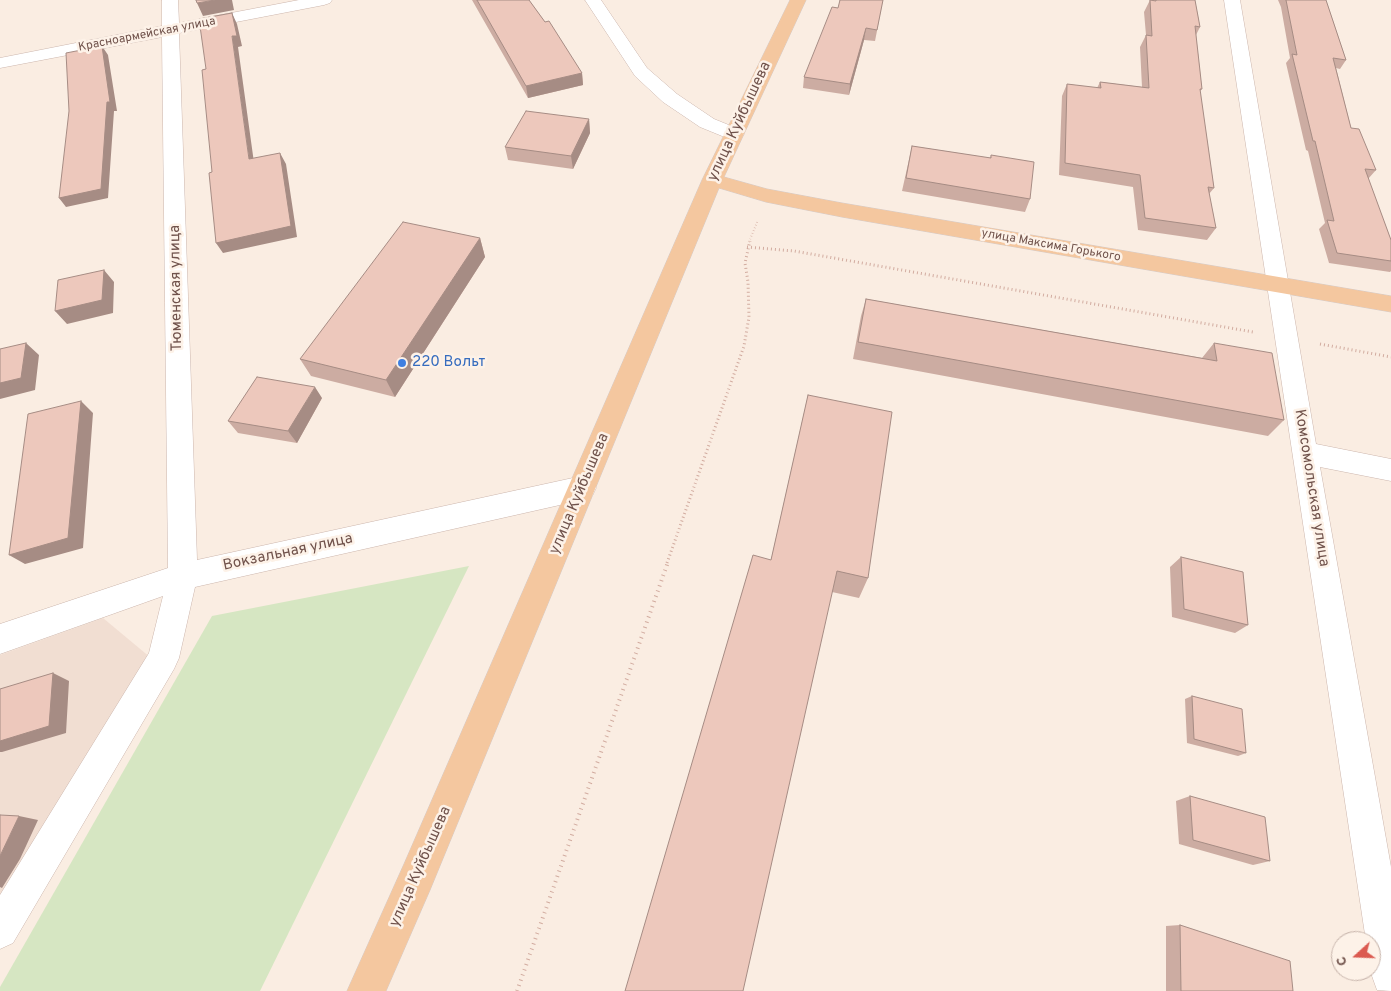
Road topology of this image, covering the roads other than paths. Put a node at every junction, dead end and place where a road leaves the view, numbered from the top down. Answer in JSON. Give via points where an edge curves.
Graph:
{"nodes":[{"id":1,"x":170,"y":0,"type":"edge"},
{"id":2,"x":324,"y":0,"type":"edge"},
{"id":3,"x":593,"y":0,"type":"edge"},
{"id":4,"x":798,"y":0,"type":"edge"},
{"id":5,"x":1232,"y":0,"type":"edge"},
{"id":6,"x":172,"y":30,"type":"junction"},
{"id":7,"x":0,"y":63,"type":"edge"},
{"id":8,"x":734,"y":134,"type":"junction"},
{"id":9,"x":712,"y":180,"type":"junction"},
{"id":10,"x":1277,"y":285,"type":"junction"},
{"id":11,"x":1391,"y":304,"type":"edge"},
{"id":12,"x":1305,"y":453,"type":"junction"},
{"id":13,"x":1391,"y":470,"type":"edge"},
{"id":14,"x":582,"y":488,"type":"junction"},
{"id":15,"x":183,"y":576,"type":"junction"},
{"id":16,"x":0,"y":639,"type":"edge"},
{"id":17,"x":0,"y":930,"type":"edge"},
{"id":18,"x":1391,"y":976,"type":"edge"},
{"id":19,"x":366,"y":991,"type":"edge"}],
"edges":[{"from":1,"to":6,"type":"street","name":"Тюменская улица"},
{"from":2,"to":6,"type":"street","name":"Красноармейская улица"},
{"from":3,"to":8,"type":"street","via":[[641,72],[670,98],[707,123]]},
{"from":4,"to":8,"type":"main road","name":"улица Куйбышева"},
{"from":5,"to":10,"type":"street","name":"Комсомольская улица"},
{"from":6,"to":7,"type":"street","name":"Красноармейская улица"},
{"from":6,"to":15,"type":"street","name":"Тюменская улица"},
{"from":8,"to":9,"type":"main road","name":"улица Куйбышева"},
{"from":9,"to":10,"type":"main road","name":"улица Максима Горького","via":[[842,210]]},
{"from":9,"to":14,"type":"main road","name":"улица Куйбышева"},
{"from":10,"to":11,"type":"main road","name":"улица Максима Горького"},
{"from":10,"to":12,"type":"street","name":"Комсомольская улица"},
{"from":12,"to":13,"type":"street"},
{"from":12,"to":18,"type":"street","name":"Комсомольская улица"},
{"from":14,"to":15,"type":"street","name":"Вокзальная улица"},
{"from":14,"to":19,"type":"main road","name":"улица Куйбышева","via":[[418,877]]},
{"from":15,"to":16,"type":"street","name":"Вокзальная улица"},
{"from":15,"to":17,"type":"street","name":"Тюменская улица","via":[[163,658]]}]}
